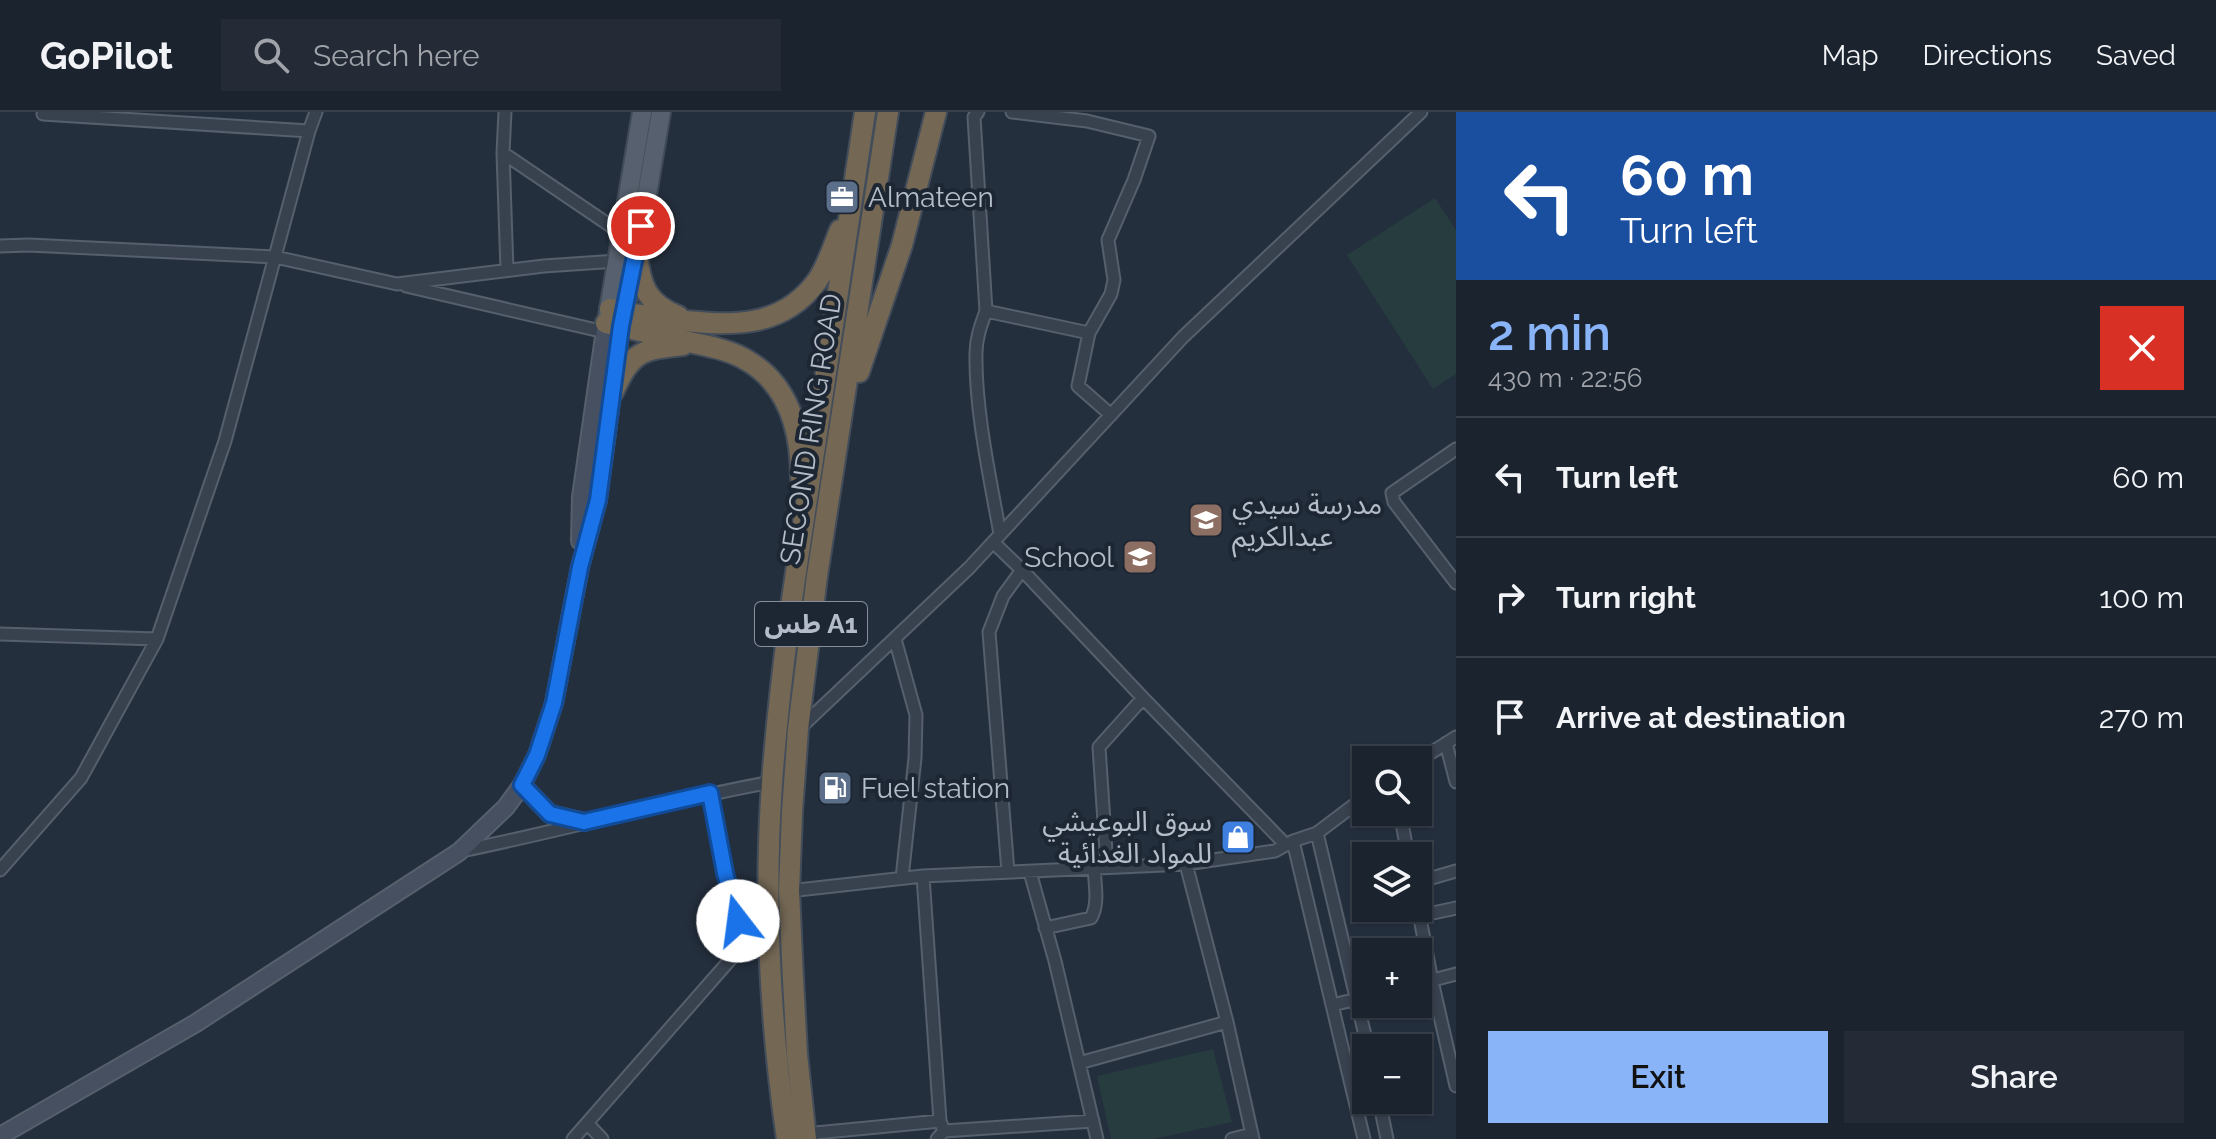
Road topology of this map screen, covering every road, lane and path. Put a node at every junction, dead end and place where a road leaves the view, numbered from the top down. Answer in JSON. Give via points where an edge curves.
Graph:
{"nodes":[{"id":1,"x":316,"y":112,"type":"edge"},
{"id":2,"x":505,"y":112,"type":"edge"},
{"id":3,"x":642,"y":112,"type":"edge"},
{"id":4,"x":661,"y":112,"type":"edge"},
{"id":5,"x":865,"y":112,"type":"edge"},
{"id":6,"x":888,"y":112,"type":"edge"},
{"id":7,"x":936,"y":112,"type":"edge"},
{"id":8,"x":978,"y":112,"type":"edge"},
{"id":9,"x":1012,"y":112,"type":"edge"},
{"id":10,"x":1421,"y":112,"type":"edge"},
{"id":11,"x":43,"y":114,"type":"dead end"},
{"id":12,"x":309,"y":131,"type":"junction"},
{"id":13,"x":503,"y":153,"type":"junction"},
{"id":14,"x":852,"y":201,"type":"junction"},
{"id":15,"x":621,"y":233,"type":"junction"},
{"id":16,"x":0,"y":246,"type":"edge"},
{"id":17,"x":275,"y":257,"type":"junction"},
{"id":18,"x":627,"y":258,"type":"junction"},
{"id":19,"x":507,"y":270,"type":"junction"},
{"id":20,"x":397,"y":284,"type":"junction"},
{"id":21,"x":986,"y":311,"type":"junction"},
{"id":22,"x":613,"y":321,"type":"junction"},
{"id":23,"x":693,"y":322,"type":"junction"},
{"id":24,"x":1089,"y":333,"type":"junction"},
{"id":25,"x":693,"y":343,"type":"junction"},
{"id":26,"x":613,"y":392,"type":"junction"},
{"id":27,"x":1111,"y":415,"type":"junction"},
{"id":28,"x":841,"y":429,"type":"junction"},
{"id":29,"x":1456,"y":449,"type":"edge"},
{"id":30,"x":802,"y":534,"type":"junction"},
{"id":31,"x":997,"y":538,"type":"junction"},
{"id":32,"x":580,"y":567,"type":"junction"},
{"id":33,"x":1022,"y":570,"type":"junction"},
{"id":34,"x":1456,"y":583,"type":"edge"},
{"id":35,"x":0,"y":634,"type":"edge"},
{"id":36,"x":157,"y":639,"type":"junction"},
{"id":37,"x":895,"y":639,"type":"junction"},
{"id":38,"x":1143,"y":698,"type":"junction"},
{"id":39,"x":798,"y":729,"type":"junction"},
{"id":40,"x":1451,"y":740,"type":"edge"},
{"id":41,"x":1432,"y":752,"type":"edge"},
{"id":42,"x":772,"y":782,"type":"junction"},
{"id":43,"x":1456,"y":782,"type":"edge"},
{"id":44,"x":522,"y":785,"type":"junction"},
{"id":45,"x":710,"y":793,"type":"junction"},
{"id":46,"x":1352,"y":807,"type":"edge"},
{"id":47,"x":584,"y":822,"type":"junction"},
{"id":48,"x":1317,"y":833,"type":"junction"},
{"id":49,"x":1290,"y":843,"type":"junction"},
{"id":50,"x":459,"y":852,"type":"junction"},
{"id":51,"x":1186,"y":864,"type":"junction"},
{"id":52,"x":1100,"y":868,"type":"junction"},
{"id":53,"x":0,"y":870,"type":"edge"},
{"id":54,"x":1456,"y":871,"type":"edge"},
{"id":55,"x":1008,"y":872,"type":"junction"},
{"id":56,"x":1030,"y":872,"type":"junction"},
{"id":57,"x":923,"y":876,"type":"junction"},
{"id":58,"x":902,"y":878,"type":"junction"},
{"id":59,"x":1432,"y":878,"type":"edge"},
{"id":60,"x":789,"y":891,"type":"junction"},
{"id":61,"x":1456,"y":908,"type":"edge"},
{"id":62,"x":1432,"y":911,"type":"edge"},
{"id":63,"x":769,"y":924,"type":"junction"},
{"id":64,"x":1045,"y":928,"type":"junction"},
{"id":65,"x":745,"y":945,"type":"junction"},
{"id":66,"x":1352,"y":961,"type":"edge"},
{"id":67,"x":1456,"y":974,"type":"edge"},
{"id":68,"x":1432,"y":981,"type":"joint"},
{"id":69,"x":1352,"y":1000,"type":"edge"},
{"id":70,"x":1332,"y":1005,"type":"junction"},
{"id":71,"x":1227,"y":1022,"type":"junction"},
{"id":72,"x":1079,"y":1063,"type":"junction"},
{"id":73,"x":1456,"y":1086,"type":"edge"},
{"id":74,"x":1382,"y":1114,"type":"edge"},
{"id":75,"x":1093,"y":1121,"type":"junction"},
{"id":76,"x":587,"y":1123,"type":"junction"},
{"id":77,"x":940,"y":1130,"type":"edge"},
{"id":78,"x":0,"y":1136,"type":"edge"},
{"id":79,"x":1252,"y":1136,"type":"edge"},
{"id":80,"x":799,"y":1137,"type":"edge"},
{"id":81,"x":573,"y":1139,"type":"edge"},
{"id":82,"x":602,"y":1139,"type":"edge"},
{"id":83,"x":1097,"y":1139,"type":"edge"},
{"id":84,"x":1232,"y":1139,"type":"edge"},
{"id":85,"x":1364,"y":1139,"type":"edge"},
{"id":86,"x":1387,"y":1139,"type":"edge"}],
"edges":[{"from":1,"to":12,"type":"street"},
{"from":2,"to":13,"type":"street"},
{"from":3,"to":15,"type":"main road"},
{"from":4,"to":18,"type":"main road"},
{"from":5,"to":14,"type":"highway","name":"SECOND RING ROAD","number":"طس A1"},
{"from":6,"to":28,"type":"highway","name":"SECOND RING ROAD","number":"طس A1"},
{"from":7,"to":28,"type":"highway","via":[[902,245]]},
{"from":8,"to":21,"type":"street","via":[[974,117]]},
{"from":9,"to":24,"type":"street","via":[[1087,121],[1149,136],[1108,240],[1111,294]]},
{"from":10,"to":27,"type":"street","via":[[1183,337]]},
{"from":11,"to":12,"type":"street"},
{"from":12,"to":17,"type":"street"},
{"from":13,"to":15,"type":"street"},
{"from":13,"to":19,"type":"street"},
{"from":14,"to":23,"type":"highway","via":[[819,279],[803,297],[754,322]]},
{"from":14,"to":30,"type":"highway","name":"SECOND RING ROAD","number":"طس A1"},
{"from":15,"to":18,"type":"main road"},
{"from":16,"to":17,"type":"street"},
{"from":17,"to":20,"type":"street"},
{"from":17,"to":36,"type":"street","via":[[225,441]]},
{"from":18,"to":19,"type":"street"},
{"from":18,"to":22,"type":"main road"},
{"from":18,"to":23,"type":"highway","via":[[657,304]]},
{"from":19,"to":20,"type":"street"},
{"from":20,"to":22,"type":"street"},
{"from":21,"to":24,"type":"street"},
{"from":21,"to":31,"type":"street","via":[[976,353]]},
{"from":22,"to":23,"type":"highway"},
{"from":22,"to":25,"type":"highway"},
{"from":22,"to":26,"type":"main road"},
{"from":22,"to":32,"type":"main road","via":[[581,497]]},
{"from":24,"to":27,"type":"street","via":[[1078,386]]},
{"from":25,"to":26,"type":"highway","via":[[645,351],[624,369]]},
{"from":25,"to":30,"type":"highway","via":[[749,361],[788,402],[801,468]]},
{"from":26,"to":32,"type":"main road","via":[[598,500]]},
{"from":27,"to":31,"type":"street"},
{"from":28,"to":39,"type":"highway","name":"SECOND RING ROAD","number":"طس A1"},
{"from":29,"to":34,"type":"street","via":[[1392,493]]},
{"from":30,"to":42,"type":"highway","name":"SECOND RING ROAD","number":"طس A1"},
{"from":31,"to":33,"type":"street"},
{"from":31,"to":37,"type":"street"},
{"from":32,"to":44,"type":"main road","via":[[554,703]]},
{"from":33,"to":38,"type":"street"},
{"from":33,"to":55,"type":"street","via":[[1004,594],[989,632]]},
{"from":35,"to":36,"type":"street"},
{"from":36,"to":53,"type":"street","via":[[81,778]]},
{"from":37,"to":39,"type":"street"},
{"from":37,"to":58,"type":"street","via":[[916,715]]},
{"from":38,"to":49,"type":"street"},
{"from":38,"to":52,"type":"street","via":[[1099,747]]},
{"from":39,"to":60,"type":"highway","name":"SECOND RING ROAD","number":"طس A1"},
{"from":40,"to":41,"type":"street"},
{"from":40,"to":43,"type":"street"},
{"from":42,"to":45,"type":"street"},
{"from":42,"to":63,"type":"highway","name":"SECOND RING ROAD","number":"طس A1"},
{"from":44,"to":47,"type":"main road","via":[[550,814]]},
{"from":44,"to":50,"type":"main road"},
{"from":45,"to":47,"type":"street"},
{"from":45,"to":65,"type":"street"},
{"from":46,"to":48,"type":"street"},
{"from":47,"to":50,"type":"street"},
{"from":48,"to":49,"type":"street"},
{"from":48,"to":66,"type":"street"},
{"from":49,"to":51,"type":"street","via":[[1275,851]]},
{"from":49,"to":70,"type":"street"},
{"from":50,"to":78,"type":"main road","via":[[196,1023]]},
{"from":51,"to":52,"type":"street"},
{"from":51,"to":71,"type":"street"},
{"from":52,"to":56,"type":"street"},
{"from":52,"to":64,"type":"street","via":[[1091,918]]},
{"from":54,"to":59,"type":"street"},
{"from":55,"to":56,"type":"street"},
{"from":55,"to":57,"type":"street"},
{"from":56,"to":64,"type":"street"},
{"from":57,"to":58,"type":"street"},
{"from":57,"to":77,"type":"street"},
{"from":58,"to":60,"type":"street"},
{"from":60,"to":80,"type":"highway","name":"SECOND RING ROAD","number":"طس A1"},
{"from":61,"to":62,"type":"street"},
{"from":63,"to":65,"type":"street"},
{"from":63,"to":80,"type":"highway","name":"SECOND RING ROAD","number":"طس A1","via":[[772,994]]},
{"from":64,"to":72,"type":"street"},
{"from":65,"to":76,"type":"street"},
{"from":67,"to":68,"type":"street"},
{"from":68,"to":73,"type":"street"},
{"from":69,"to":70,"type":"street"},
{"from":70,"to":85,"type":"street"},
{"from":71,"to":72,"type":"street"},
{"from":71,"to":79,"type":"street"},
{"from":72,"to":75,"type":"street"},
{"from":74,"to":86,"type":"street"},
{"from":75,"to":77,"type":"street"},
{"from":75,"to":83,"type":"street"},
{"from":76,"to":81,"type":"street"},
{"from":76,"to":82,"type":"street"},
{"from":77,"to":80,"type":"street"},
{"from":79,"to":84,"type":"street"}]}
